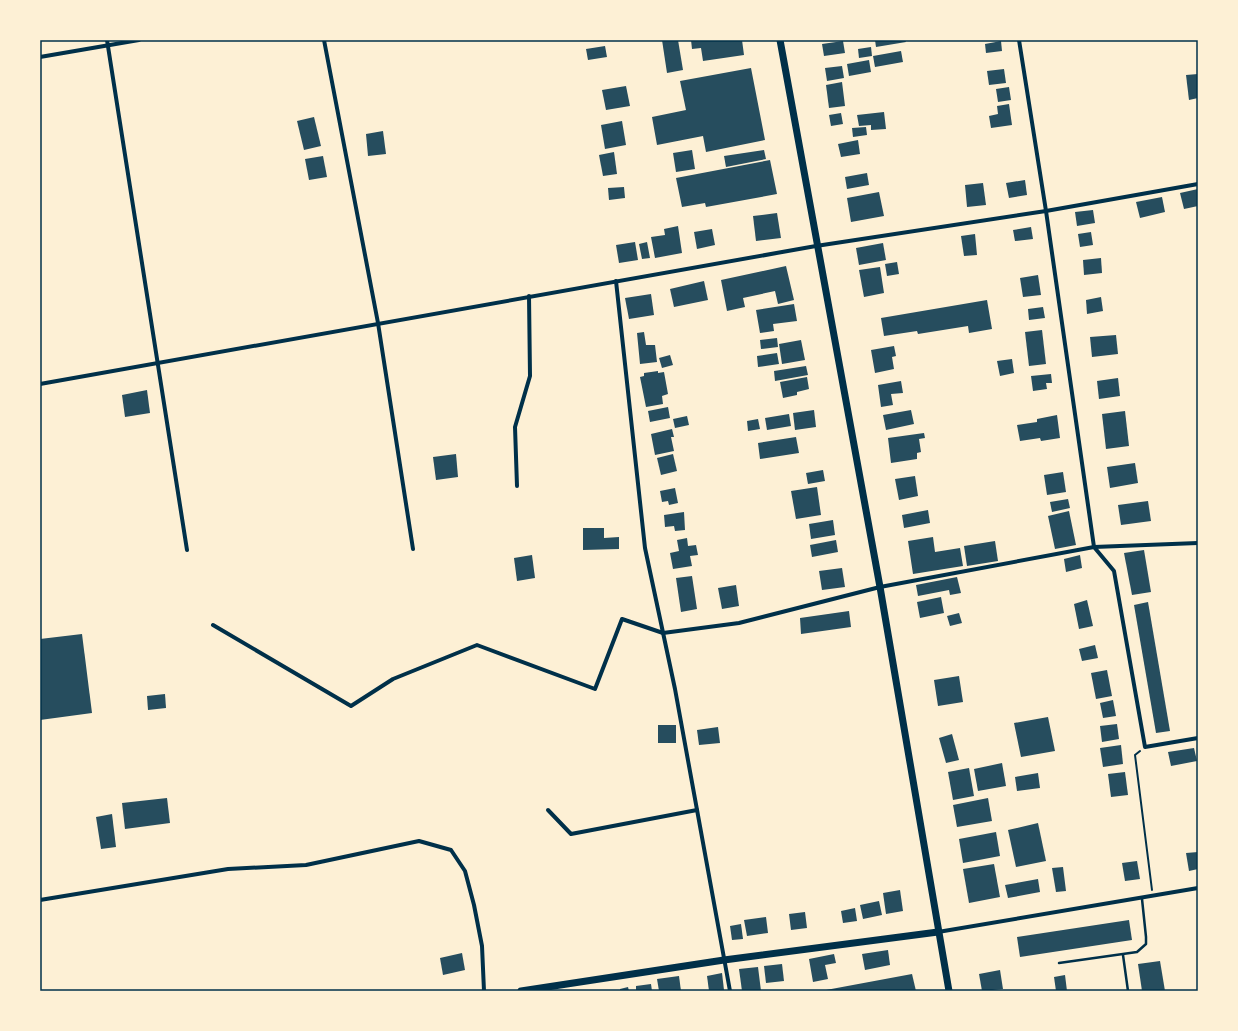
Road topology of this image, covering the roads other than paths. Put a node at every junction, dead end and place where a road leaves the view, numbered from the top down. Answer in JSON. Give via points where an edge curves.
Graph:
{"nodes":[{"id":1,"x":107,"y":40,"type":"edge"},
{"id":2,"x":139,"y":40,"type":"edge"},
{"id":3,"x":324,"y":40,"type":"edge"},
{"id":4,"x":780,"y":40,"type":"edge"},
{"id":5,"x":1019,"y":40,"type":"edge"},
{"id":6,"x":108,"y":46,"type":"junction"},
{"id":7,"x":40,"y":57,"type":"edge"},
{"id":8,"x":1198,"y":184,"type":"edge"},
{"id":9,"x":1046,"y":211,"type":"junction"},
{"id":10,"x":816,"y":246,"type":"junction"},
{"id":11,"x":616,"y":281,"type":"junction"},
{"id":12,"x":529,"y":296,"type":"junction"},
{"id":13,"x":378,"y":323,"type":"junction"},
{"id":14,"x":157,"y":362,"type":"junction"},
{"id":15,"x":40,"y":384,"type":"edge"},
{"id":16,"x":517,"y":486,"type":"dead end"},
{"id":17,"x":1198,"y":542,"type":"edge"},
{"id":18,"x":1094,"y":547,"type":"junction"},
{"id":19,"x":413,"y":548,"type":"dead end"},
{"id":20,"x":187,"y":550,"type":"dead end"},
{"id":21,"x":880,"y":587,"type":"junction"},
{"id":22,"x":213,"y":625,"type":"dead end"},
{"id":23,"x":663,"y":633,"type":"junction"},
{"id":24,"x":1198,"y":738,"type":"edge"},
{"id":25,"x":548,"y":810,"type":"dead end"},
{"id":26,"x":697,"y":810,"type":"junction"},
{"id":27,"x":1198,"y":888,"type":"edge"},
{"id":28,"x":1142,"y":899,"type":"junction"},
{"id":29,"x":40,"y":900,"type":"edge"},
{"id":30,"x":938,"y":932,"type":"junction"},
{"id":31,"x":1123,"y":955,"type":"junction"},
{"id":32,"x":724,"y":960,"type":"junction"},
{"id":33,"x":1059,"y":963,"type":"dead end"},
{"id":34,"x":484,"y":991,"type":"edge"},
{"id":35,"x":521,"y":991,"type":"edge"},
{"id":36,"x":730,"y":991,"type":"edge"},
{"id":37,"x":949,"y":991,"type":"edge"},
{"id":38,"x":1128,"y":991,"type":"edge"}],
"edges":[{"from":1,"to":6,"type":"street"},
{"from":2,"to":6,"type":"street"},
{"from":3,"to":13,"type":"street"},
{"from":4,"to":10,"type":"main road"},
{"from":5,"to":9,"type":"street"},
{"from":6,"to":7,"type":"street"},
{"from":6,"to":14,"type":"street"},
{"from":8,"to":9,"type":"street"},
{"from":9,"to":10,"type":"street"},
{"from":9,"to":18,"type":"street"},
{"from":10,"to":11,"type":"street"},
{"from":10,"to":21,"type":"main road"},
{"from":11,"to":12,"type":"street"},
{"from":11,"to":23,"type":"street","via":[[645,548]]},
{"from":12,"to":13,"type":"street"},
{"from":12,"to":16,"type":"street","via":[[530,376],[515,426]]},
{"from":13,"to":14,"type":"street"},
{"from":13,"to":19,"type":"street"},
{"from":14,"to":15,"type":"street"},
{"from":14,"to":20,"type":"street"},
{"from":17,"to":18,"type":"street"},
{"from":18,"to":21,"type":"street"},
{"from":18,"to":24,"type":"street","via":[[1114,571],[1145,747]]},
{"from":21,"to":23,"type":"street","via":[[739,623]]},
{"from":21,"to":30,"type":"main road"},
{"from":22,"to":23,"type":"street","via":[[350,706],[393,679],[477,645],[595,689],[622,619]]},
{"from":23,"to":26,"type":"street","via":[[676,689]]},
{"from":25,"to":26,"type":"street","via":[[571,834]]},
{"from":26,"to":32,"type":"street"},
{"from":27,"to":28,"type":"street"},
{"from":28,"to":30,"type":"street"},
{"from":28,"to":31,"type":"lane","via":[[1146,944],[1137,952]]},
{"from":29,"to":34,"type":"street","via":[[228,869],[306,865],[419,841],[451,850],[465,871],[482,946]]},
{"from":30,"to":32,"type":"main road"},
{"from":30,"to":37,"type":"main road"},
{"from":31,"to":33,"type":"lane"},
{"from":31,"to":38,"type":"lane"},
{"from":32,"to":35,"type":"main road"},
{"from":32,"to":36,"type":"street"}]}
